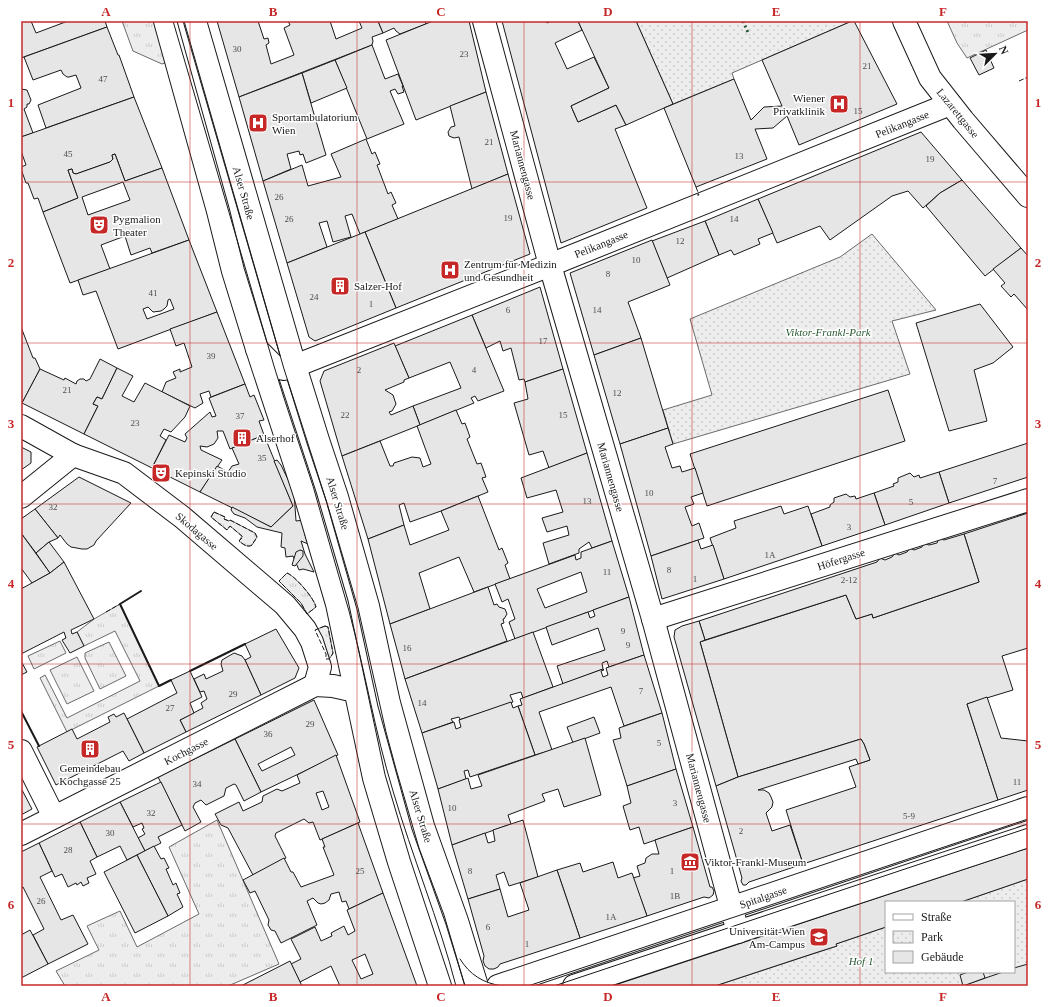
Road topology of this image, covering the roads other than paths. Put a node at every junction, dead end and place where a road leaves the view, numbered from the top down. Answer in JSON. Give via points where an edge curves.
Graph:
{"nodes":[{"id":1,"x":165,"y":21,"type":"edge"},
{"id":2,"x":195,"y":21,"type":"edge"},
{"id":3,"x":484,"y":21,"type":"edge"},
{"id":4,"x":904,"y":21,"type":"edge"},
{"id":5,"x":950,"y":104,"type":"junction"},
{"id":6,"x":1028,"y":196,"type":"edge"},
{"id":7,"x":550,"y":265,"type":"junction"},
{"id":8,"x":258,"y":349,"type":"junction"},
{"id":9,"x":295,"y":366,"type":"junction"},
{"id":10,"x":21,"y":426,"type":"edge"},
{"id":11,"x":74,"y":455,"type":"junction"},
{"id":12,"x":21,"y":497,"type":"edge"},
{"id":13,"x":1028,"y":500,"type":"edge"},
{"id":14,"x":653,"y":619,"type":"junction"},
{"id":15,"x":315,"y":685,"type":"junction"},
{"id":16,"x":355,"y":691,"type":"junction"},
{"id":17,"x":21,"y":751,"type":"edge"},
{"id":18,"x":1028,"y":808,"type":"edge"},
{"id":19,"x":54,"y":817,"type":"junction"},
{"id":20,"x":21,"y":834,"type":"edge"},
{"id":21,"x":1028,"y":836,"type":"edge"},
{"id":22,"x":731,"y":907,"type":"junction"},
{"id":23,"x":738,"y":932,"type":"junction"},
{"id":24,"x":440,"y":986,"type":"edge"},
{"id":25,"x":477,"y":986,"type":"edge"},
{"id":26,"x":498,"y":986,"type":"edge"},
{"id":27,"x":574,"y":986,"type":"edge"}],
"edges":[{"from":1,"to":8,"type":"main road","via":[[233,271]]},
{"from":2,"to":9,"type":"main road","name":"Alser Straße"},
{"from":3,"to":7,"type":"main road","name":"Mariannengasse"},
{"from":4,"to":5,"type":"main road","name":"Lazarettgasse","via":[[930,78]]},
{"from":5,"to":6,"type":"main road","name":"Lazarettgasse"},
{"from":5,"to":7,"type":"main road","name":"Pelikangasse"},
{"from":7,"to":9,"type":"main road","name":"Pelikangasse"},
{"from":7,"to":14,"type":"main road","name":"Mariannengasse"},
{"from":8,"to":9,"type":"main road","name":"Pelikangasse","via":[[274,366],[284,369]]},
{"from":8,"to":16,"type":"main road","via":[[337,604]]},
{"from":9,"to":25,"type":"main road","name":"Alser Straße","via":[[368,606],[389,703],[423,826]]},
{"from":10,"to":11,"type":"main road","name":"Skodagasse"},
{"from":11,"to":12,"type":"main road"},
{"from":11,"to":15,"type":"main road","name":"Skodagasse","via":[[124,473],[182,517],[285,605],[305,629],[312,642],[320,667]]},
{"from":13,"to":14,"type":"main road","name":"Höfergasse"},
{"from":14,"to":22,"type":"main road","name":"Mariannengasse"},
{"from":15,"to":16,"type":"main road"},
{"from":15,"to":19,"type":"main road","name":"Kochgasse"},
{"from":16,"to":24,"type":"main road","via":[[374,778]]},
{"from":17,"to":19,"type":"main road"},
{"from":18,"to":22,"type":"main road","name":"Spitalgasse"},
{"from":19,"to":20,"type":"main road","name":"Kochgasse"},
{"from":21,"to":23,"type":"main road"},
{"from":22,"to":23,"type":"main road","name":"Mariannengasse"},
{"from":22,"to":26,"type":"main road","name":"Spitalgasse"},
{"from":23,"to":27,"type":"main road"}]}
